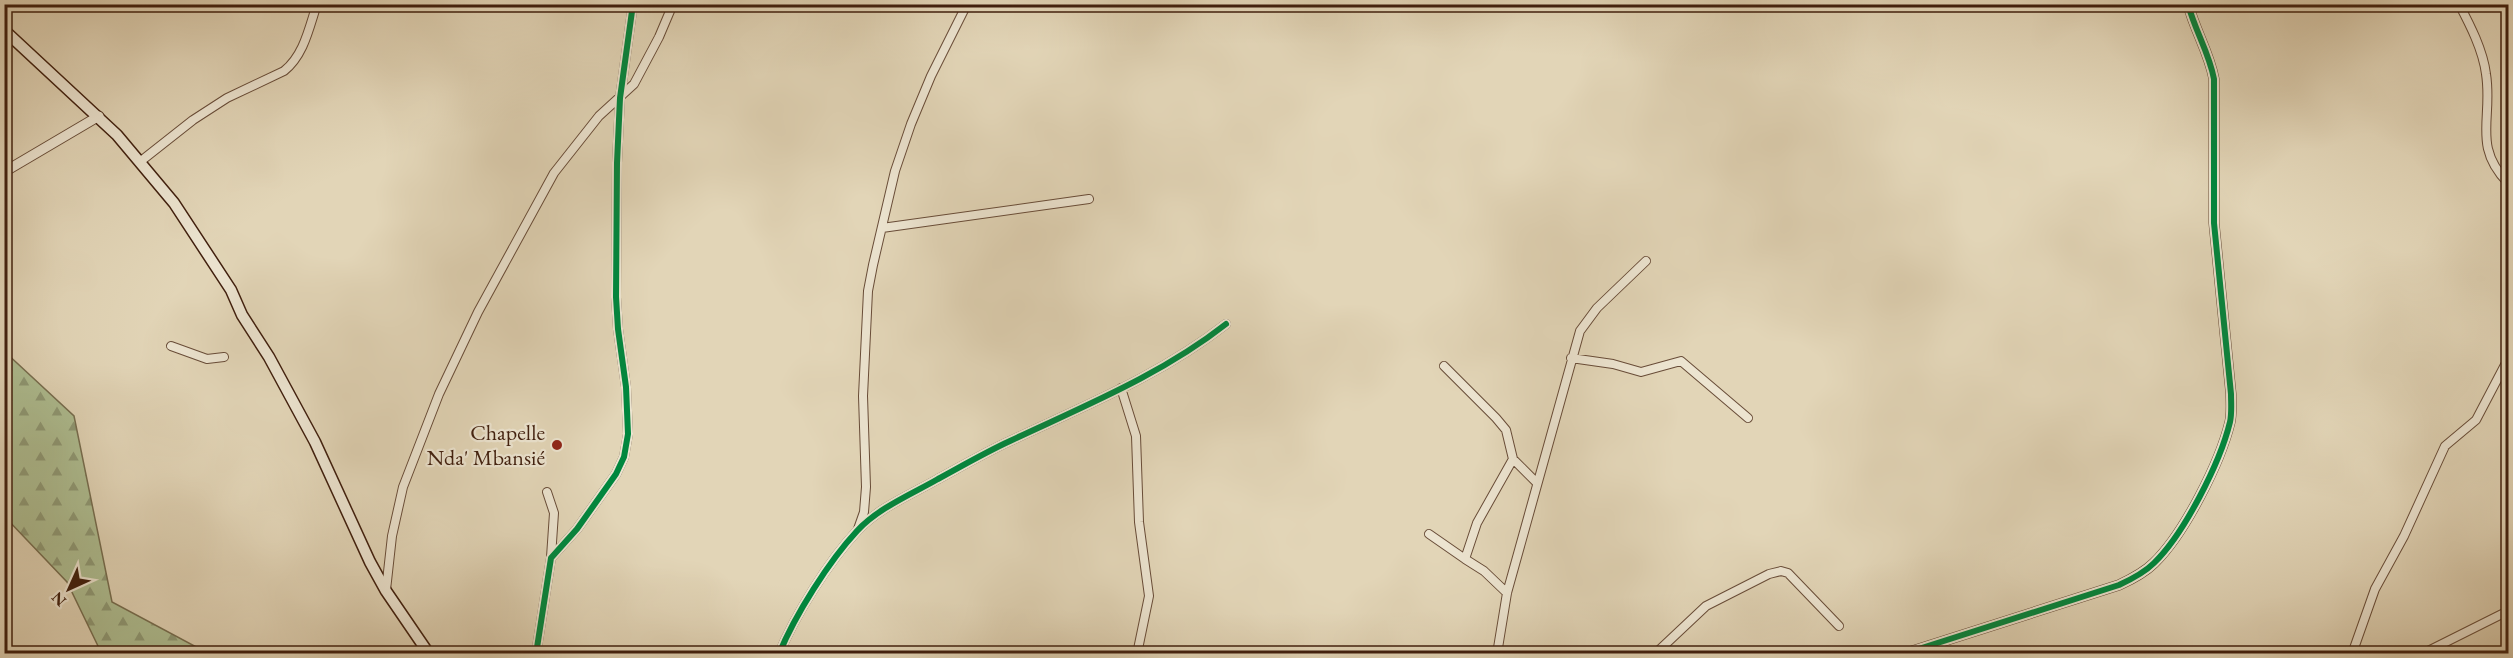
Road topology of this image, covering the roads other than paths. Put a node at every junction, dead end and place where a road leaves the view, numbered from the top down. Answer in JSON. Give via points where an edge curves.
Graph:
{"nodes":[{"id":1,"x":316,"y":4,"type":"edge"},
{"id":2,"x":633,"y":4,"type":"edge"},
{"id":3,"x":673,"y":4,"type":"edge"},
{"id":4,"x":966,"y":4,"type":"edge"},
{"id":5,"x":2188,"y":4,"type":"edge"},
{"id":6,"x":2459,"y":4,"type":"edge"},
{"id":7,"x":4,"y":30,"type":"edge"},
{"id":8,"x":620,"y":98,"type":"junction"},
{"id":9,"x":99,"y":116,"type":"junction"},
{"id":10,"x":141,"y":161,"type":"junction"},
{"id":11,"x":4,"y":172,"type":"edge"},
{"id":12,"x":2508,"y":183,"type":"edge"},
{"id":13,"x":1089,"y":199,"type":"dead end"},
{"id":14,"x":882,"y":228,"type":"junction"},
{"id":15,"x":1646,"y":261,"type":"dead end"},
{"id":16,"x":1226,"y":324,"type":"dead end"},
{"id":17,"x":171,"y":346,"type":"dead end"},
{"id":18,"x":224,"y":357,"type":"dead end"},
{"id":19,"x":1571,"y":358,"type":"junction"},
{"id":20,"x":2508,"y":359,"type":"edge"},
{"id":21,"x":1444,"y":366,"type":"dead end"},
{"id":22,"x":1121,"y":388,"type":"junction"},
{"id":23,"x":1748,"y":418,"type":"dead end"},
{"id":24,"x":1513,"y":459,"type":"junction"},
{"id":25,"x":1536,"y":483,"type":"junction"},
{"id":26,"x":547,"y":492,"type":"dead end"},
{"id":27,"x":858,"y":530,"type":"junction"},
{"id":28,"x":1430,"y":534,"type":"dead end"},
{"id":29,"x":551,"y":558,"type":"junction"},
{"id":30,"x":1465,"y":559,"type":"junction"},
{"id":31,"x":386,"y":591,"type":"junction"},
{"id":32,"x":1507,"y":593,"type":"junction"},
{"id":33,"x":2508,"y":611,"type":"edge"},
{"id":34,"x":1839,"y":626,"type":"dead end"},
{"id":35,"x":429,"y":654,"type":"edge"},
{"id":36,"x":536,"y":654,"type":"edge"},
{"id":37,"x":779,"y":654,"type":"edge"},
{"id":38,"x":1137,"y":654,"type":"edge"},
{"id":39,"x":1497,"y":654,"type":"edge"},
{"id":40,"x":1655,"y":654,"type":"edge"},
{"id":41,"x":1903,"y":654,"type":"edge"},
{"id":42,"x":2352,"y":654,"type":"edge"},
{"id":43,"x":2422,"y":654,"type":"edge"}],
"edges":[{"from":1,"to":10,"type":"street","via":[[292,64],[227,98]]},
{"from":2,"to":8,"type":"street"},
{"from":3,"to":8,"type":"street","via":[[641,74]]},
{"from":4,"to":14,"type":"street","via":[[911,124]]},
{"from":5,"to":41,"type":"street","via":[[2210,58],[2214,79],[2214,223],[2231,394],[2230,419],[2220,450],[2184,523],[2155,562],[2141,573],[2119,585]]},
{"from":6,"to":12,"type":"street","via":[[2486,71],[2487,151]]},
{"from":7,"to":9,"type":"main road"},
{"from":8,"to":29,"type":"street","via":[[616,297],[628,434],[616,474]]},
{"from":8,"to":31,"type":"street","via":[[599,116],[554,173],[478,312],[439,394],[403,487]]},
{"from":9,"to":10,"type":"main road"},
{"from":9,"to":11,"type":"street"},
{"from":10,"to":31,"type":"main road","via":[[174,203],[231,290],[315,442]]},
{"from":13,"to":14,"type":"street"},
{"from":14,"to":27,"type":"street","via":[[868,291],[863,396],[866,487]]},
{"from":15,"to":19,"type":"street","via":[[1586,321]]},
{"from":16,"to":22,"type":"street","via":[[1177,359]]},
{"from":17,"to":18,"type":"street","via":[[207,359]]},
{"from":19,"to":23,"type":"street","via":[[1641,372],[1681,361]]},
{"from":19,"to":25,"type":"street"},
{"from":20,"to":42,"type":"street","via":[[2476,420],[2445,446],[2375,589]]},
{"from":21,"to":24,"type":"street","via":[[1506,430]]},
{"from":22,"to":27,"type":"street","via":[[977,458]]},
{"from":22,"to":38,"type":"street","via":[[1136,436],[1139,522],[1149,596]]},
{"from":24,"to":25,"type":"street"},
{"from":24,"to":30,"type":"street","via":[[1477,523]]},
{"from":25,"to":32,"type":"street"},
{"from":26,"to":29,"type":"street","via":[[554,513]]},
{"from":27,"to":37,"type":"street","via":[[814,591]]},
{"from":28,"to":30,"type":"street"},
{"from":29,"to":36,"type":"street"},
{"from":30,"to":32,"type":"street"},
{"from":31,"to":35,"type":"main road"},
{"from":32,"to":39,"type":"street"},
{"from":33,"to":43,"type":"street"},
{"from":34,"to":40,"type":"street","via":[[1788,573],[1781,571],[1706,606]]}]}
